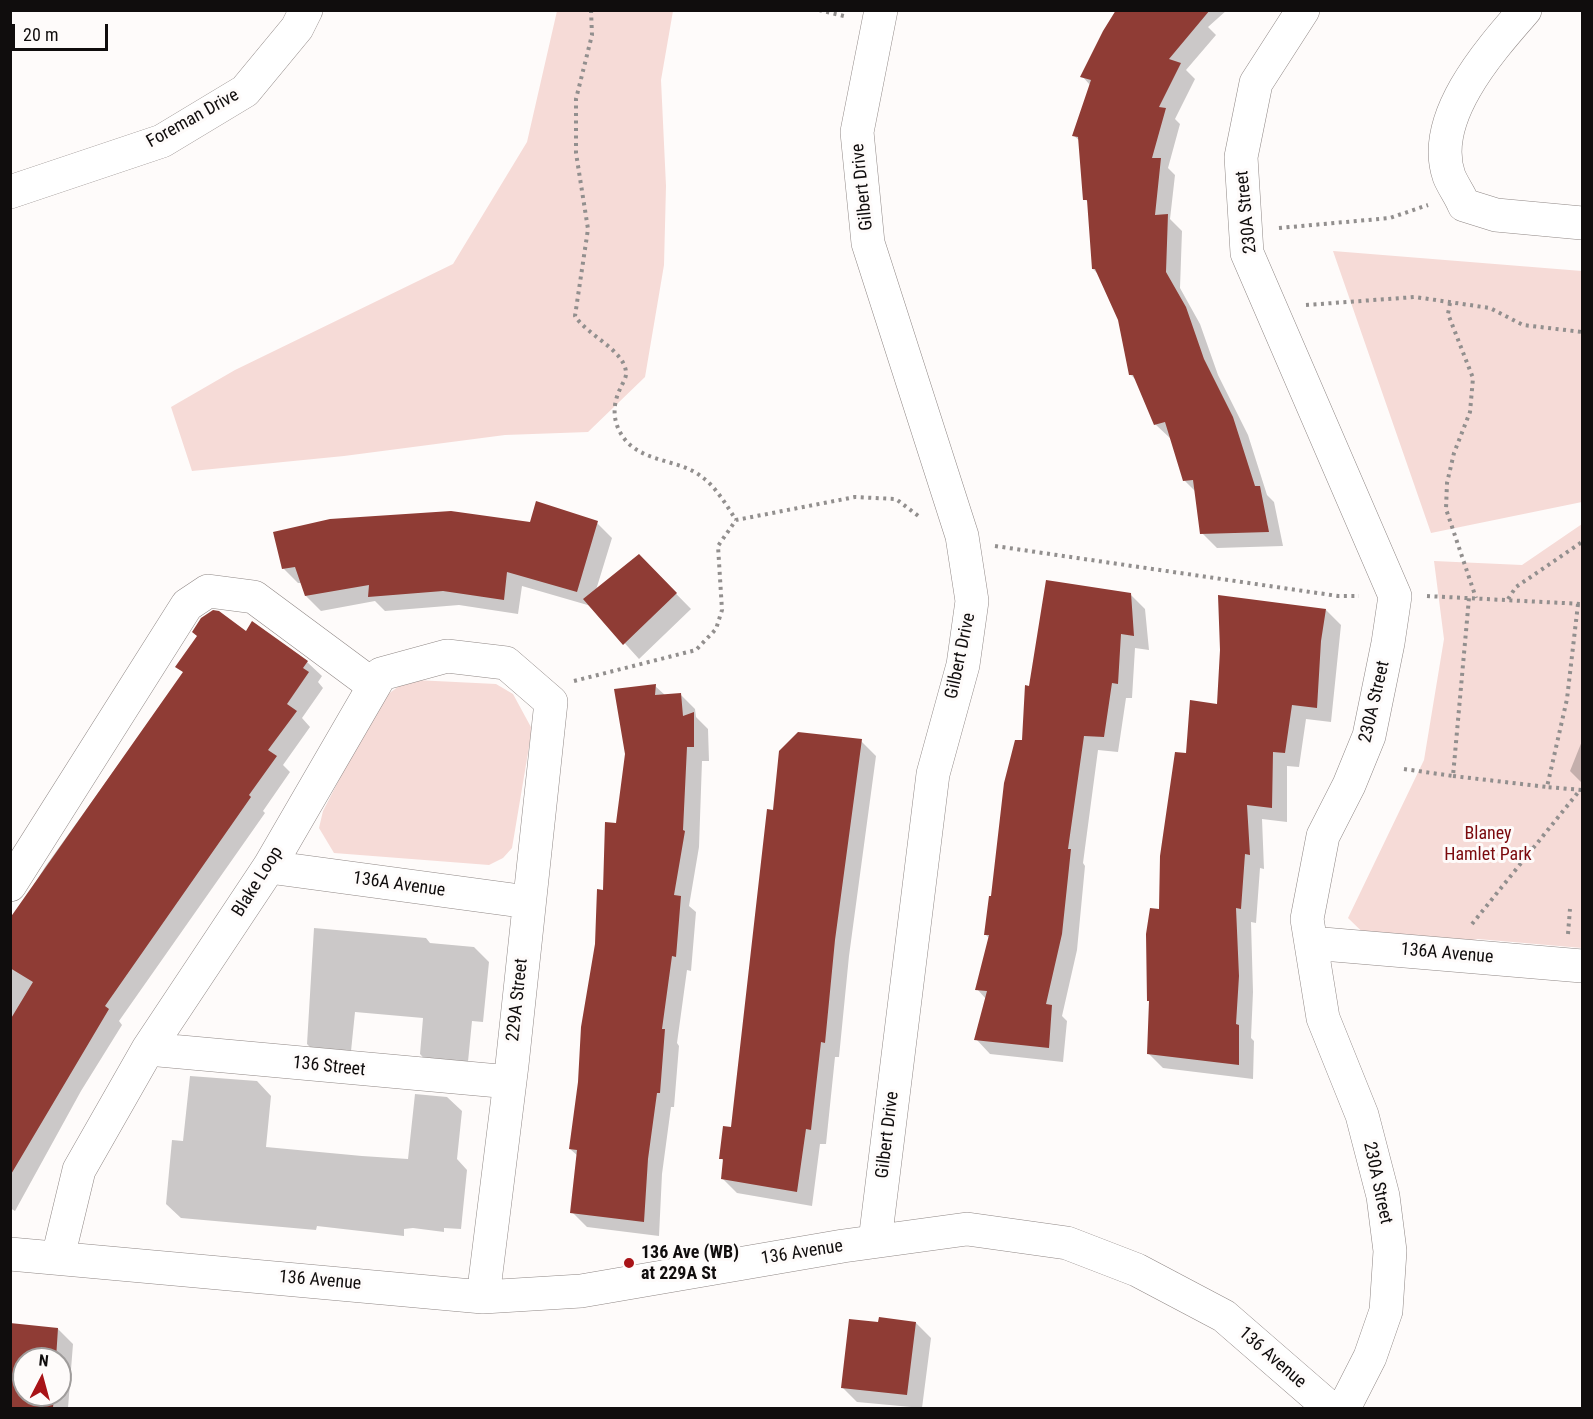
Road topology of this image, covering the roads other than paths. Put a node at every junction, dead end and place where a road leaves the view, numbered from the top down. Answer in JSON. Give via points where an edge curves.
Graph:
{"nodes":[{"id":1,"x":306,"y":10,"type":"edge"},
{"id":2,"x":1303,"y":10,"type":"edge"},
{"id":3,"x":1526,"y":10,"type":"edge"},
{"id":4,"x":869,"y":14,"type":"edge"},
{"id":5,"x":10,"y":192,"type":"edge"},
{"id":6,"x":1582,"y":223,"type":"edge"},
{"id":7,"x":374,"y":686,"type":"junction"},
{"id":8,"x":562,"y":692,"type":"joint"},
{"id":9,"x":269,"y":867,"type":"junction"},
{"id":10,"x":10,"y":885,"type":"edge"},
{"id":11,"x":528,"y":902,"type":"junction"},
{"id":12,"x":1311,"y":943,"type":"junction"},
{"id":13,"x":1582,"y":966,"type":"edge"},
{"id":14,"x":148,"y":1049,"type":"junction"},
{"id":15,"x":510,"y":1082,"type":"junction"},
{"id":16,"x":875,"y":1241,"type":"junction"},
{"id":17,"x":10,"y":1254,"type":"edge"},
{"id":18,"x":58,"y":1257,"type":"junction"},
{"id":19,"x":483,"y":1297,"type":"junction"},
{"id":20,"x":1330,"y":1408,"type":"edge"},
{"id":21,"x":1344,"y":1408,"type":"edge"}],
"edges":[{"from":1,"to":5,"type":"street","name":"Foreman Drive","via":[[297,28],[245,91],[162,141]]},
{"from":2,"to":12,"type":"street","name":"230A Street","via":[[1256,83],[1241,157],[1247,253],[1395,596],[1369,736],[1323,836],[1307,919]]},
{"from":3,"to":6,"type":"street","via":[[1490,51],[1462,92],[1446,135],[1449,175],[1464,205],[1496,215]]},
{"from":4,"to":16,"type":"street","name":"Gilbert Drive","via":[[857,132],[868,243],[962,536],[972,601],[963,665],[933,774]]},
{"from":7,"to":8,"type":"street","name":"Blake Loop","via":[[381,674],[447,656],[506,663]]},
{"from":7,"to":9,"type":"street","name":"Blake Loop"},
{"from":7,"to":10,"type":"street","via":[[254,597],[208,591],[187,605]]},
{"from":8,"to":11,"type":"street","name":"229A Street"},
{"from":9,"to":11,"type":"street","name":"136A Avenue"},
{"from":9,"to":14,"type":"street","name":"Blake Loop"},
{"from":11,"to":15,"type":"street","name":"229A Street"},
{"from":12,"to":13,"type":"street","name":"136A Avenue"},
{"from":12,"to":21,"type":"street","name":"230A Street","via":[[1323,1018],[1362,1115],[1383,1196],[1390,1251],[1386,1311],[1370,1358]]},
{"from":14,"to":15,"type":"street","name":"136 Street"},
{"from":14,"to":18,"type":"street","name":"Blake Loop","via":[[79,1170]]},
{"from":15,"to":19,"type":"street","name":"229A Street"},
{"from":16,"to":19,"type":"street","name":"136 Avenue","via":[[580,1291]]},
{"from":16,"to":20,"type":"street","name":"136 Avenue","via":[[967,1229],[1077,1247],[1137,1269],[1224,1316]]},
{"from":17,"to":18,"type":"street","name":"136 Avenue"},
{"from":18,"to":19,"type":"street","name":"136 Avenue"}]}
